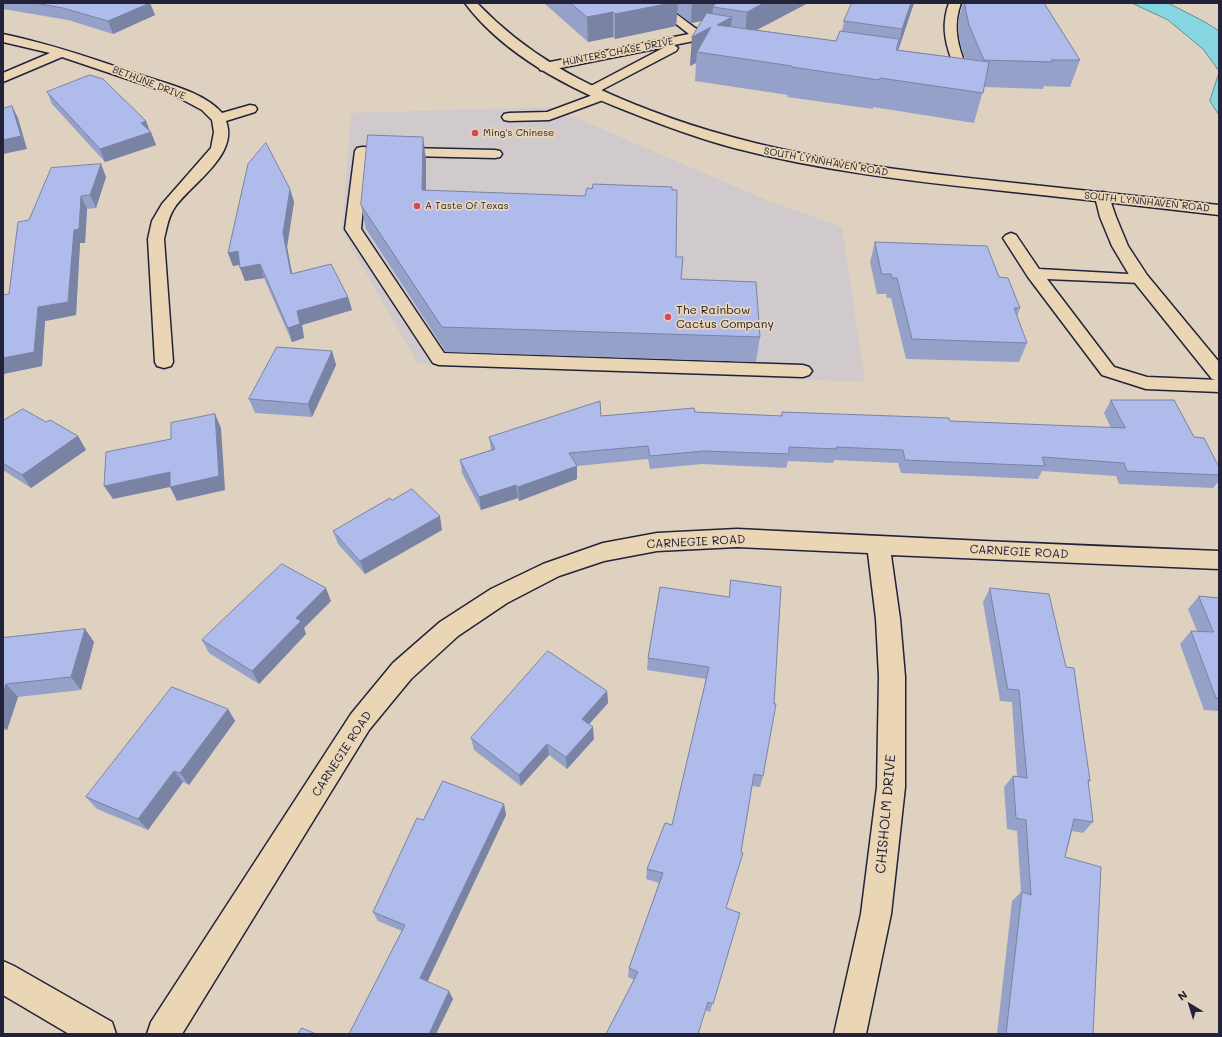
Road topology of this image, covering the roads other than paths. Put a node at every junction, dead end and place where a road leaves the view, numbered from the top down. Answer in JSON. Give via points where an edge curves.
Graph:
{"nodes":[{"id":1,"x":471,"y":3,"type":"edge"},
{"id":2,"x":655,"y":3,"type":"edge"},
{"id":3,"x":956,"y":3,"type":"edge"},
{"id":4,"x":694,"y":36,"type":"junction"},
{"id":5,"x":3,"y":38,"type":"edge"},
{"id":6,"x":738,"y":40,"type":"edge"},
{"id":7,"x":63,"y":52,"type":"junction"},
{"id":8,"x":918,"y":66,"type":"edge"},
{"id":9,"x":546,"y":67,"type":"junction"},
{"id":10,"x":3,"y":78,"type":"edge"},
{"id":11,"x":597,"y":94,"type":"junction"},
{"id":12,"x":250,"y":109,"type":"dead end"},
{"id":13,"x":509,"y":117,"type":"dead end"},
{"id":14,"x":218,"y":119,"type":"junction"},
{"id":15,"x":495,"y":154,"type":"dead end"},
{"id":16,"x":1103,"y":197,"type":"junction"},
{"id":17,"x":1219,"y":210,"type":"edge"},
{"id":18,"x":1011,"y":238,"type":"dead end"},
{"id":19,"x":1034,"y":274,"type":"junction"},
{"id":20,"x":1140,"y":278,"type":"junction"},
{"id":21,"x":164,"y":362,"type":"dead end"},
{"id":22,"x":803,"y":372,"type":"dead end"},
{"id":23,"x":1219,"y":375,"type":"edge"},
{"id":24,"x":1219,"y":386,"type":"edge"},
{"id":25,"x":878,"y":544,"type":"junction"},
{"id":26,"x":1219,"y":560,"type":"edge"},
{"id":27,"x":3,"y":977,"type":"edge"},
{"id":28,"x":100,"y":1034,"type":"edge"},
{"id":29,"x":164,"y":1034,"type":"edge"},
{"id":30,"x":850,"y":1034,"type":"edge"}],
"edges":[{"from":1,"to":9,"type":"street","name":"SOUTH LYNNHAVEN ROAD","via":[[512,42]]},
{"from":2,"to":4,"type":"street","name":"HUNTERS CHASE DRIVE"},
{"from":3,"to":8,"type":"street","via":[[949,27],[951,43],[957,58],[955,62],[936,68]]},
{"from":4,"to":6,"type":"street","name":"HUNTERS CHASE DRIVE"},
{"from":4,"to":9,"type":"street","name":"HUNTERS CHASE DRIVE"},
{"from":4,"to":11,"type":"street","name":"HUNTERS CHASE DRIVE"},
{"from":5,"to":7,"type":"street","name":"BETHUNE DRIVE"},
{"from":7,"to":10,"type":"street"},
{"from":7,"to":14,"type":"street","name":"BETHUNE DRIVE","via":[[169,88],[202,104]]},
{"from":9,"to":11,"type":"street","name":"SOUTH LYNNHAVEN ROAD"},
{"from":11,"to":13,"type":"lane","via":[[549,116]]},
{"from":11,"to":16,"type":"street","name":"SOUTH LYNNHAVEN ROAD","via":[[667,122],[769,152],[845,167],[924,178]]},
{"from":12,"to":14,"type":"street"},
{"from":14,"to":21,"type":"street","via":[[222,132],[220,146],[211,160],[171,203],[160,220],[156,238]]},
{"from":15,"to":22,"type":"lane","via":[[362,151],[353,230],[439,359]]},
{"from":16,"to":17,"type":"street","name":"SOUTH LYNNHAVEN ROAD"},
{"from":16,"to":20,"type":"street","via":[[1120,246]]},
{"from":18,"to":19,"type":"lane"},
{"from":19,"to":20,"type":"lane"},
{"from":19,"to":24,"type":"lane","via":[[1108,371],[1146,383]]},
{"from":20,"to":23,"type":"street"},
{"from":25,"to":26,"type":"street","name":"CARNEGIE ROAD"},
{"from":25,"to":29,"type":"street","name":"CARNEGIE ROAD","via":[[737,538],[657,542],[603,552],[551,570],[505,592],[449,629],[402,672],[360,722]]},
{"from":25,"to":30,"type":"street","name":"CHISHOLM DRIVE","via":[[888,618],[892,677],[891,787],[876,914]]},
{"from":27,"to":28,"type":"street"}]}
